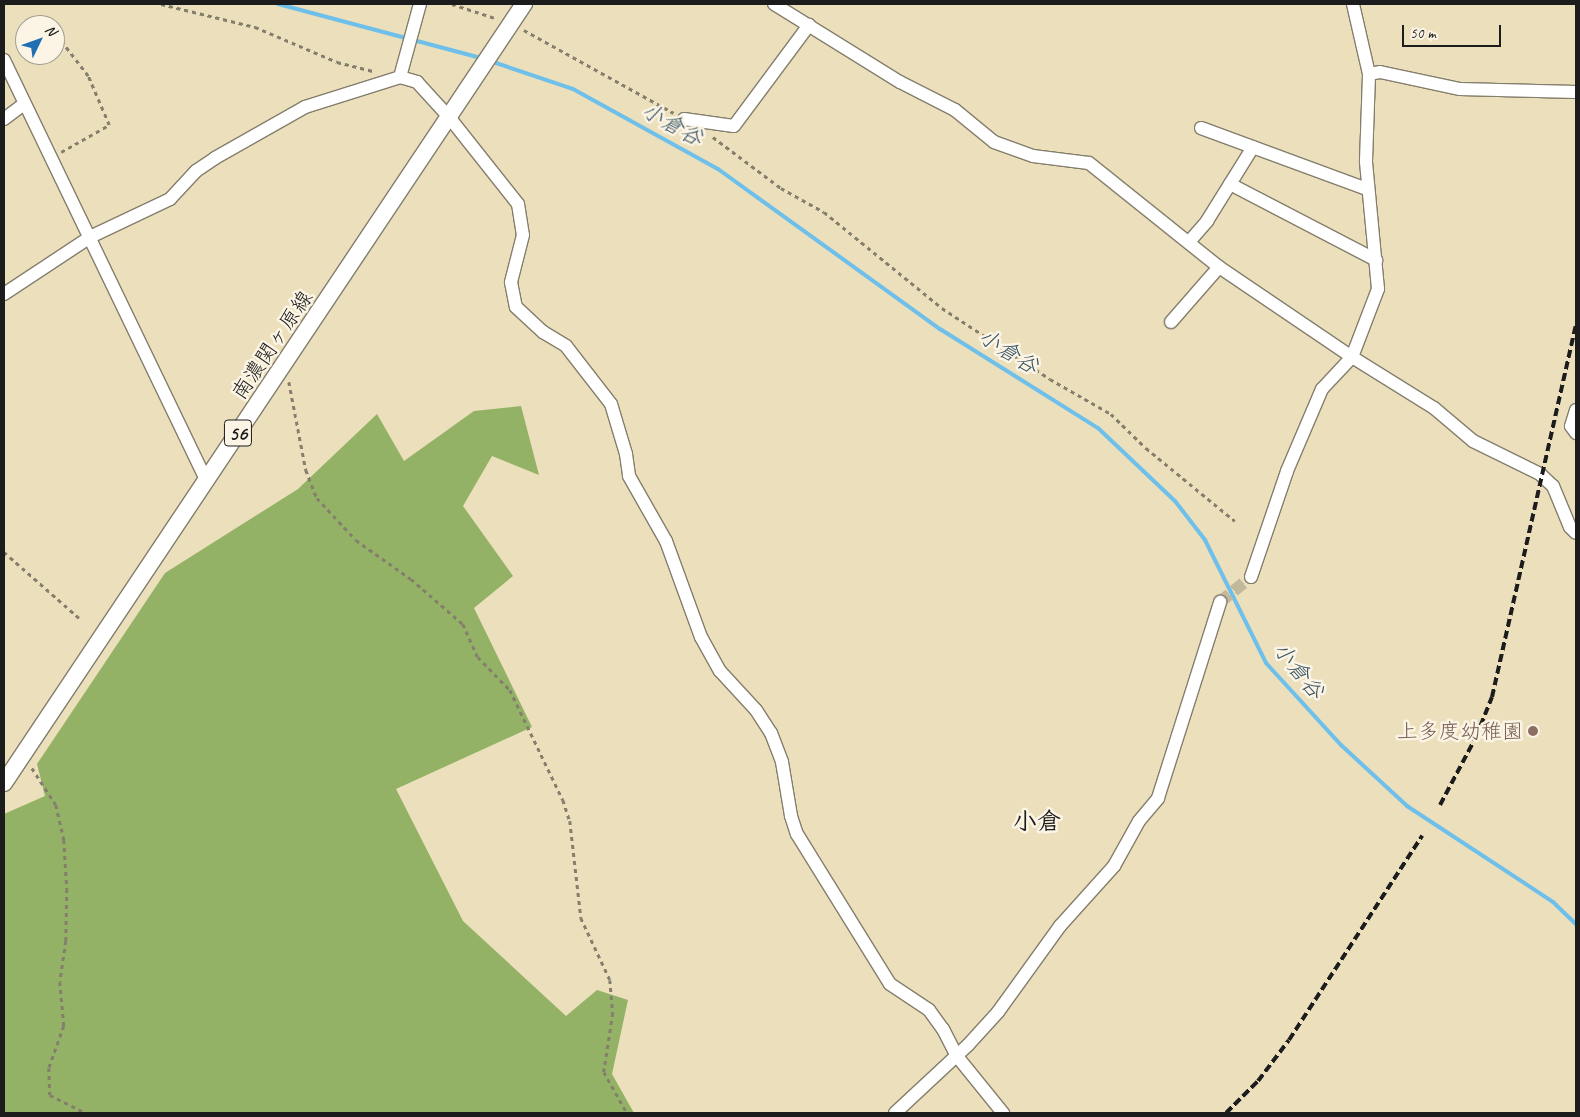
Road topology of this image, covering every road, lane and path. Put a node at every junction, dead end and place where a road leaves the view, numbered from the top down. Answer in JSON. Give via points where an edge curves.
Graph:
{"nodes":[{"id":1,"x":162,"y":4,"type":"edge"},
{"id":2,"x":452,"y":4,"type":"edge"},
{"id":3,"x":524,"y":4,"type":"edge"},
{"id":4,"x":774,"y":4,"type":"edge"},
{"id":5,"x":1353,"y":4,"type":"edge"},
{"id":6,"x":419,"y":7,"type":"edge"},
{"id":7,"x":809,"y":25,"type":"junction"},
{"id":8,"x":507,"y":29,"type":"junction"},
{"id":9,"x":65,"y":46,"type":"edge"},
{"id":10,"x":4,"y":60,"type":"edge"},
{"id":11,"x":1369,"y":74,"type":"junction"},
{"id":12,"x":398,"y":75,"type":"junction"},
{"id":13,"x":1576,"y":92,"type":"edge"},
{"id":14,"x":24,"y":104,"type":"junction"},
{"id":15,"x":449,"y":117,"type":"junction"},
{"id":16,"x":4,"y":119,"type":"edge"},
{"id":17,"x":684,"y":119,"type":"joint"},
{"id":18,"x":1201,"y":128,"type":"dead end"},
{"id":19,"x":707,"y":133,"type":"dead end"},
{"id":20,"x":1253,"y":147,"type":"junction"},
{"id":21,"x":51,"y":158,"type":"junction"},
{"id":22,"x":1230,"y":184,"type":"junction"},
{"id":23,"x":1367,"y":189,"type":"junction"},
{"id":24,"x":90,"y":237,"type":"junction"},
{"id":25,"x":1189,"y":242,"type":"junction"},
{"id":26,"x":1376,"y":260,"type":"junction"},
{"id":27,"x":1219,"y":267,"type":"junction"},
{"id":28,"x":4,"y":294,"type":"edge"},
{"id":29,"x":1171,"y":322,"type":"dead end"},
{"id":30,"x":1352,"y":357,"type":"junction"},
{"id":31,"x":286,"y":363,"type":"junction"},
{"id":32,"x":1576,"y":410,"type":"edge"},
{"id":33,"x":1576,"y":433,"type":"edge"},
{"id":34,"x":206,"y":479,"type":"junction"},
{"id":35,"x":1235,"y":522,"type":"dead end"},
{"id":36,"x":1576,"y":534,"type":"edge"},
{"id":37,"x":4,"y":552,"type":"edge"},
{"id":38,"x":1251,"y":577,"type":"tunnel mouth"},
{"id":39,"x":1220,"y":602,"type":"tunnel mouth"},
{"id":40,"x":79,"y":618,"type":"dead end"},
{"id":41,"x":23,"y":754,"type":"junction"},
{"id":42,"x":4,"y":783,"type":"edge"},
{"id":43,"x":956,"y":1055,"type":"junction"},
{"id":44,"x":86,"y":1113,"type":"edge"},
{"id":45,"x":627,"y":1113,"type":"edge"},
{"id":46,"x":895,"y":1113,"type":"edge"},
{"id":47,"x":1002,"y":1113,"type":"edge"}],
"edges":[{"from":1,"to":12,"type":"path","via":[[254,27],[337,62]]},
{"from":2,"to":8,"type":"path"},
{"from":3,"to":8,"type":"main road","name":"南濃関ヶ原線","number":"56"},
{"from":4,"to":7,"type":"street"},
{"from":5,"to":11,"type":"street"},
{"from":6,"to":12,"type":"street"},
{"from":7,"to":17,"type":"street","via":[[734,126]]},
{"from":7,"to":25,"type":"street","via":[[900,82],[955,110],[994,142],[1033,156],[1089,163]]},
{"from":8,"to":15,"type":"main road","name":"南濃関ヶ原線","number":"56"},
{"from":8,"to":17,"type":"path","via":[[635,89]]},
{"from":9,"to":21,"type":"path","via":[[88,76],[109,125]]},
{"from":10,"to":14,"type":"street"},
{"from":11,"to":13,"type":"street","via":[[1380,72],[1460,89]]},
{"from":11,"to":23,"type":"street"},
{"from":12,"to":15,"type":"street","via":[[417,82]]},
{"from":12,"to":24,"type":"street","via":[[305,107],[215,158],[196,171],[170,199]]},
{"from":14,"to":16,"type":"street"},
{"from":14,"to":21,"type":"street"},
{"from":15,"to":31,"type":"main road","name":"南濃関ヶ原線","number":"56"},
{"from":15,"to":43,"type":"street","via":[[518,204],[523,235],[511,282],[516,307],[566,346],[611,404],[629,476],[666,541],[701,637],[720,671],[756,710],[771,733],[782,762],[797,834],[890,984],[929,1010]]},
{"from":18,"to":20,"type":"street"},
{"from":19,"to":35,"type":"path","via":[[781,188],[824,212],[942,308],[1050,379],[1111,414],[1146,448]]},
{"from":20,"to":22,"type":"street"},
{"from":20,"to":23,"type":"street"},
{"from":21,"to":24,"type":"street"},
{"from":22,"to":25,"type":"street","via":[[1207,221]]},
{"from":22,"to":26,"type":"street"},
{"from":23,"to":26,"type":"street"},
{"from":24,"to":28,"type":"street"},
{"from":24,"to":34,"type":"street"},
{"from":25,"to":27,"type":"street"},
{"from":26,"to":30,"type":"street","via":[[1378,289]]},
{"from":27,"to":29,"type":"street"},
{"from":27,"to":30,"type":"street"},
{"from":30,"to":36,"type":"street","via":[[1434,408],[1472,440],[1540,474],[1553,486]]},
{"from":30,"to":38,"type":"street","via":[[1322,389],[1287,471]]},
{"from":31,"to":34,"type":"main road","name":"南濃関ヶ原線","number":"56"},
{"from":31,"to":45,"type":"path","via":[[306,470],[317,498],[356,540],[411,579],[463,624],[478,657],[510,690],[563,800],[570,821],[581,918],[610,980],[613,1013],[604,1072]]},
{"from":32,"to":33,"type":"street","via":[[1571,426]]},
{"from":34,"to":41,"type":"main road","name":"南濃関ヶ原線","number":"56"},
{"from":37,"to":40,"type":"path"},
{"from":39,"to":43,"type":"street","via":[[1158,798],[1139,821],[1114,866],[1060,926],[998,1012]]},
{"from":41,"to":42,"type":"main road","name":"南濃関ヶ原線","number":"56"},
{"from":41,"to":44,"type":"path","via":[[56,804],[64,840],[66,933],[60,982],[64,1026],[49,1068],[50,1095]]},
{"from":43,"to":46,"type":"street"},
{"from":43,"to":47,"type":"street"}]}
